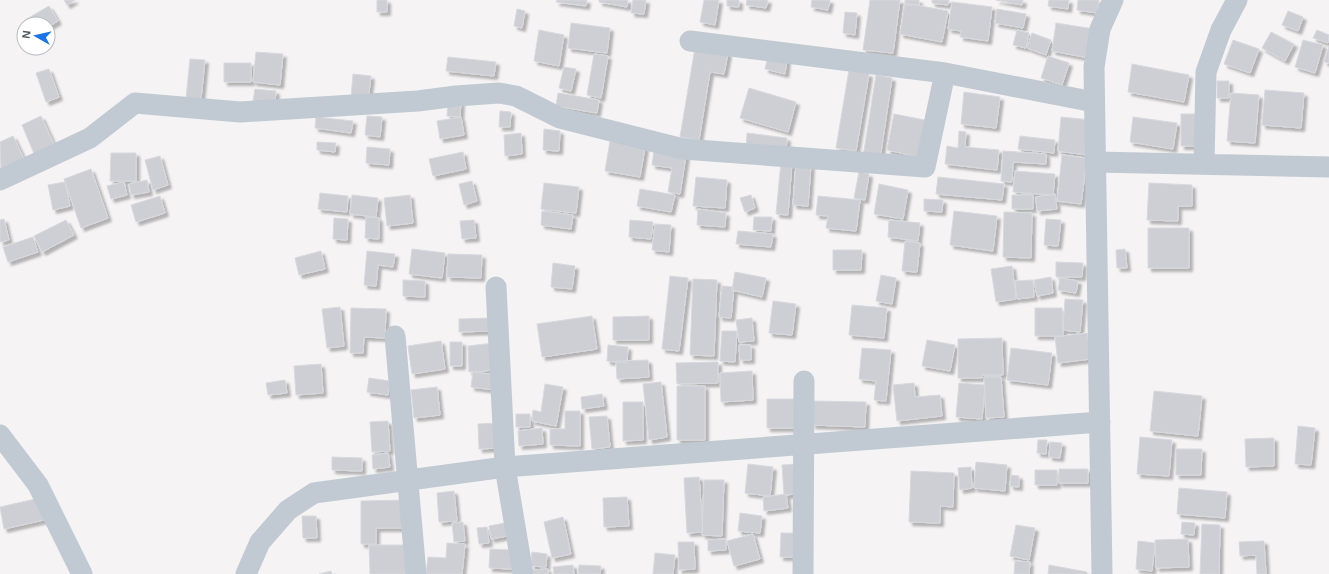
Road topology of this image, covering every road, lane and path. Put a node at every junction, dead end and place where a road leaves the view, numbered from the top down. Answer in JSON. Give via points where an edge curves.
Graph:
{"nodes":[{"id":1,"x":1113,"y":0,"type":"edge"},
{"id":2,"x":1237,"y":0,"type":"edge"},
{"id":3,"x":690,"y":41,"type":"dead end"},
{"id":4,"x":945,"y":73,"type":"junction"},
{"id":5,"x":1094,"y":102,"type":"junction"},
{"id":6,"x":1095,"y":162,"type":"junction"},
{"id":7,"x":1204,"y":164,"type":"junction"},
{"id":8,"x":1329,"y":167,"type":"edge"},
{"id":9,"x":0,"y":180,"type":"edge"},
{"id":10,"x":496,"y":287,"type":"dead end"},
{"id":11,"x":395,"y":336,"type":"dead end"},
{"id":12,"x":804,"y":382,"type":"dead end"},
{"id":13,"x":1100,"y":422,"type":"junction"},
{"id":14,"x":0,"y":435,"type":"edge"},
{"id":15,"x":803,"y":445,"type":"junction"},
{"id":16,"x":505,"y":467,"type":"junction"},
{"id":17,"x":407,"y":480,"type":"junction"},
{"id":18,"x":82,"y":574,"type":"edge"},
{"id":19,"x":246,"y":574,"type":"edge"},
{"id":20,"x":416,"y":574,"type":"edge"},
{"id":21,"x":523,"y":574,"type":"edge"},
{"id":22,"x":803,"y":574,"type":"edge"},
{"id":23,"x":1102,"y":574,"type":"edge"}],
"edges":[{"from":1,"to":5,"type":"street","via":[[1100,29],[1094,67]]},
{"from":2,"to":7,"type":"street","via":[[1221,30],[1206,72]]},
{"from":3,"to":4,"type":"street"},
{"from":4,"to":5,"type":"street"},
{"from":4,"to":9,"type":"street","via":[[925,167],[683,150],[560,118],[516,96],[499,93],[418,102],[240,112],[134,103],[90,138]]},
{"from":5,"to":6,"type":"street"},
{"from":6,"to":7,"type":"street"},
{"from":6,"to":13,"type":"street"},
{"from":7,"to":8,"type":"street"},
{"from":10,"to":16,"type":"street"},
{"from":11,"to":17,"type":"street"},
{"from":12,"to":15,"type":"street"},
{"from":13,"to":15,"type":"street"},
{"from":13,"to":23,"type":"street"},
{"from":14,"to":18,"type":"street","via":[[38,485]]},
{"from":15,"to":16,"type":"street"},
{"from":15,"to":22,"type":"street"},
{"from":16,"to":17,"type":"street"},
{"from":16,"to":21,"type":"street"},
{"from":17,"to":19,"type":"street","via":[[314,493],[288,510],[260,542]]},
{"from":17,"to":20,"type":"street"}]}
